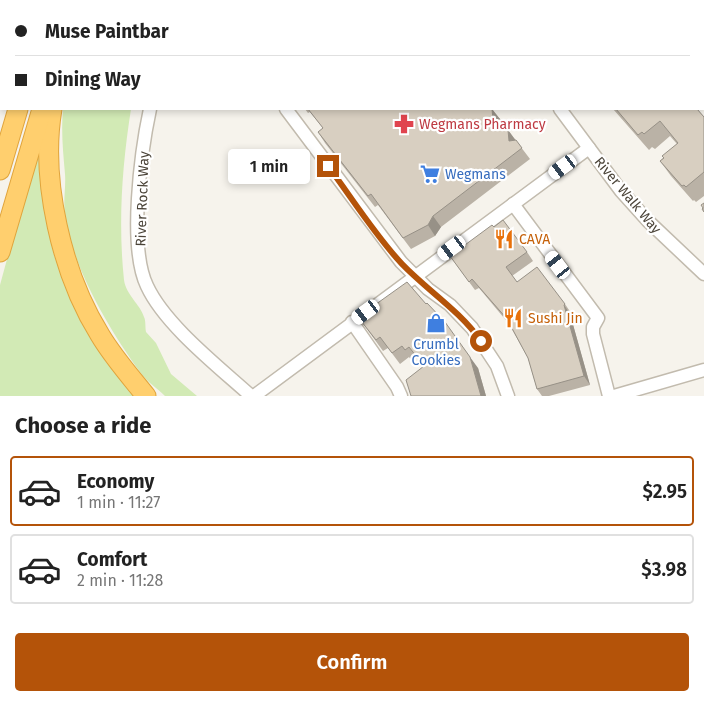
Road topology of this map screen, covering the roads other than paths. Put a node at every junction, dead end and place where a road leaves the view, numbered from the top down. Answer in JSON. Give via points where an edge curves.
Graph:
{"nodes":[{"id":1,"x":18,"y":110,"type":"edge"},
{"id":2,"x":42,"y":110,"type":"edge"},
{"id":3,"x":52,"y":110,"type":"edge"},
{"id":4,"x":150,"y":110,"type":"edge"},
{"id":5,"x":287,"y":110,"type":"edge"},
{"id":6,"x":561,"y":110,"type":"edge"},
{"id":7,"x":589,"y":148,"type":"junction"},
{"id":8,"x":0,"y":170,"type":"edge"},
{"id":9,"x":513,"y":204,"type":"junction"},
{"id":10,"x":0,"y":252,"type":"edge"},
{"id":11,"x":704,"y":274,"type":"edge"},
{"id":12,"x":415,"y":276,"type":"junction"},
{"id":13,"x":352,"y":322,"type":"junction"},
{"id":14,"x":704,"y":370,"type":"edge"},
{"id":15,"x":146,"y":396,"type":"edge"},
{"id":16,"x":252,"y":396,"type":"edge"},
{"id":17,"x":401,"y":396,"type":"edge"},
{"id":18,"x":508,"y":396,"type":"edge"},
{"id":19,"x":609,"y":396,"type":"edge"},
{"id":20,"x":614,"y":396,"type":"edge"}],
"edges":[{"from":1,"to":8,"type":"highway"},
{"from":2,"to":10,"type":"highway"},
{"from":3,"to":15,"type":"highway","via":[[49,136],[51,174],[55,213],[65,253],[77,288],[100,335]]},
{"from":4,"to":16,"type":"street","name":"River Rock Way","via":[[139,206],[139,244],[144,278],[152,296],[183,334]]},
{"from":5,"to":12,"type":"street","via":[[394,254]]},
{"from":6,"to":7,"type":"street","name":"River Walk Way"},
{"from":7,"to":9,"type":"street"},
{"from":7,"to":11,"type":"street","name":"River Walk Way","via":[[648,222]]},
{"from":9,"to":12,"type":"street"},
{"from":9,"to":19,"type":"street","via":[[598,318],[593,334]]},
{"from":12,"to":13,"type":"street"},
{"from":12,"to":18,"type":"street","via":[[472,328],[497,366]]},
{"from":13,"to":16,"type":"street"},
{"from":13,"to":17,"type":"street"},
{"from":14,"to":20,"type":"street"}]}
